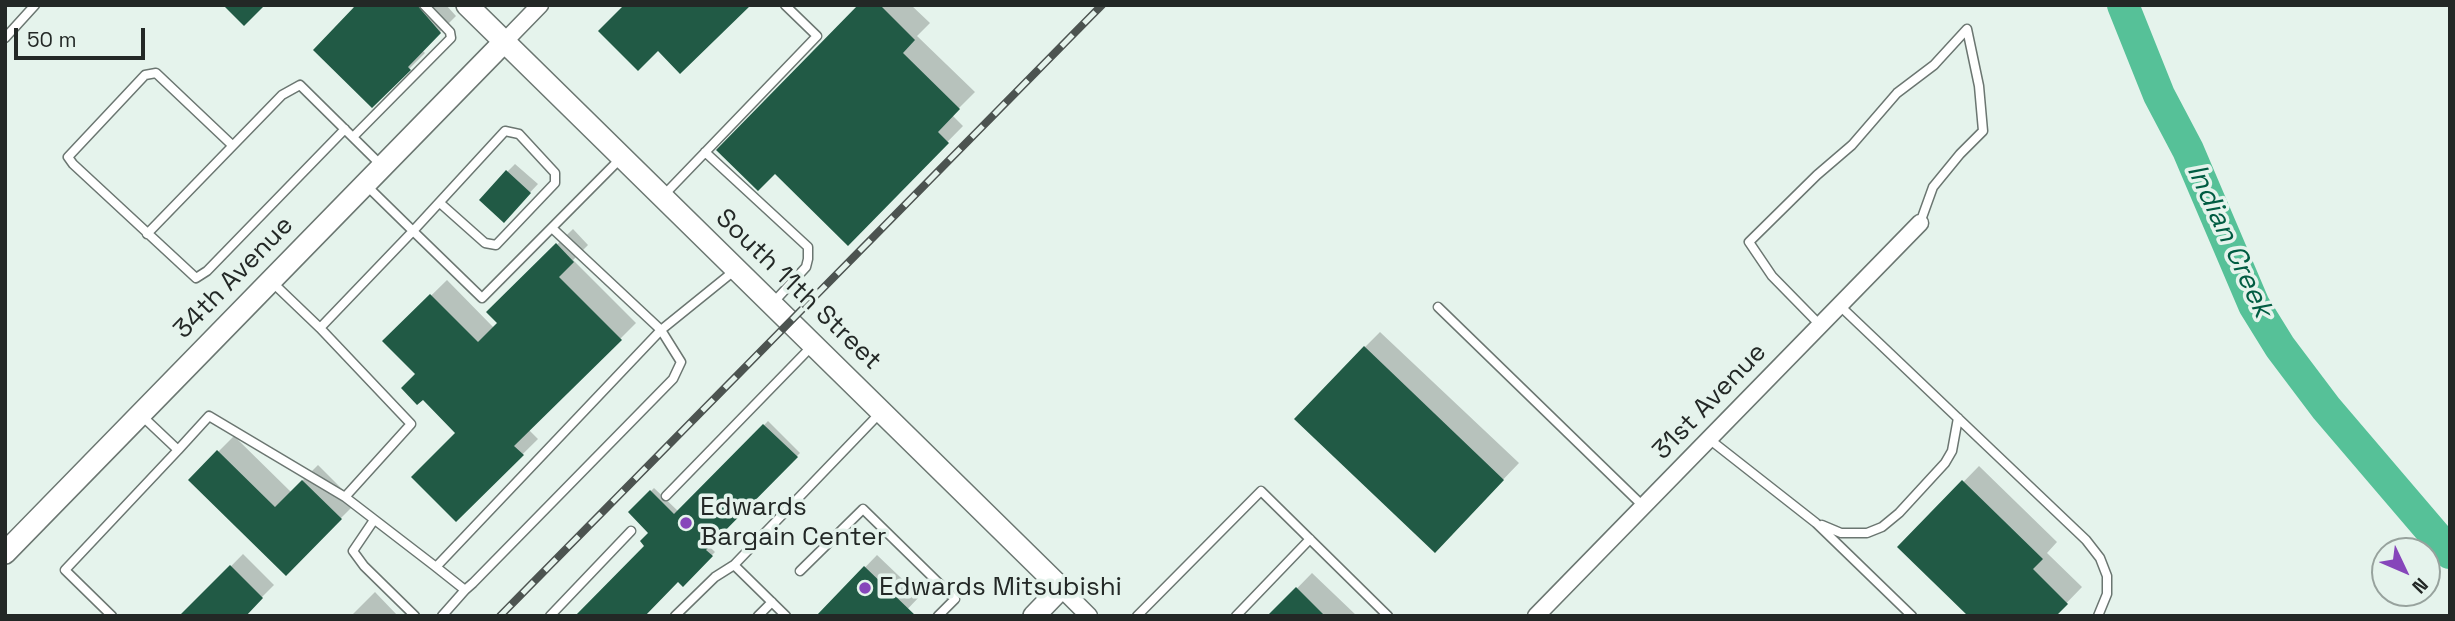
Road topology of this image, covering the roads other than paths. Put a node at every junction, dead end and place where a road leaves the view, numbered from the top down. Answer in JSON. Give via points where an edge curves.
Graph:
{"nodes":[{"id":1,"x":35,"y":5,"type":"edge"},
{"id":2,"x":424,"y":5,"type":"edge"},
{"id":3,"x":467,"y":5,"type":"edge"},
{"id":4,"x":540,"y":5,"type":"edge"},
{"id":5,"x":785,"y":5,"type":"edge"},
{"id":6,"x":5,"y":38,"type":"edge"},
{"id":7,"x":504,"y":42,"type":"junction"},
{"id":8,"x":345,"y":129,"type":"junction"},
{"id":9,"x":353,"y":137,"type":"junction"},
{"id":10,"x":232,"y":145,"type":"junction"},
{"id":11,"x":705,"y":152,"type":"junction"},
{"id":12,"x":622,"y":157,"type":"junction"},
{"id":13,"x":382,"y":166,"type":"junction"},
{"id":14,"x":365,"y":184,"type":"junction"},
{"id":15,"x":662,"y":197,"type":"junction"},
{"id":16,"x":440,"y":202,"type":"junction"},
{"id":17,"x":1920,"y":223,"type":"joint"},
{"id":18,"x":552,"y":228,"type":"junction"},
{"id":19,"x":414,"y":231,"type":"junction"},
{"id":20,"x":148,"y":234,"type":"junction"},
{"id":21,"x":736,"y":269,"type":"junction"},
{"id":22,"x":271,"y":281,"type":"junction"},
{"id":23,"x":772,"y":304,"type":"junction"},
{"id":24,"x":1839,"y":305,"type":"junction"},
{"id":25,"x":1438,"y":307,"type":"dead end"},
{"id":26,"x":1820,"y":325,"type":"junction"},
{"id":27,"x":320,"y":328,"type":"junction"},
{"id":28,"x":661,"y":330,"type":"junction"},
{"id":29,"x":814,"y":345,"type":"junction"},
{"id":30,"x":882,"y":412,"type":"junction"},
{"id":31,"x":141,"y":414,"type":"junction"},
{"id":32,"x":1958,"y":418,"type":"junction"},
{"id":33,"x":1709,"y":439,"type":"junction"},
{"id":34,"x":178,"y":450,"type":"junction"},
{"id":35,"x":666,"y":495,"type":"dead end"},
{"id":36,"x":345,"y":498,"type":"junction"},
{"id":37,"x":1643,"y":506,"type":"junction"},
{"id":38,"x":374,"y":520,"type":"junction"},
{"id":39,"x":1816,"y":523,"type":"junction"},
{"id":40,"x":631,"y":531,"type":"dead end"},
{"id":41,"x":1310,"y":539,"type":"junction"},
{"id":42,"x":5,"y":553,"type":"edge"},
{"id":43,"x":734,"y":565,"type":"junction"},
{"id":44,"x":436,"y":568,"type":"junction"},
{"id":45,"x":800,"y":571,"type":"dead end"},
{"id":46,"x":1060,"y":588,"type":"junction"},
{"id":47,"x":465,"y":590,"type":"junction"},
{"id":48,"x":772,"y":602,"type":"junction"},
{"id":49,"x":112,"y":616,"type":"edge"},
{"id":50,"x":415,"y":616,"type":"edge"},
{"id":51,"x":442,"y":616,"type":"edge"},
{"id":52,"x":550,"y":616,"type":"edge"},
{"id":53,"x":675,"y":616,"type":"edge"},
{"id":54,"x":758,"y":616,"type":"edge"},
{"id":55,"x":786,"y":616,"type":"edge"},
{"id":56,"x":938,"y":616,"type":"edge"},
{"id":57,"x":1034,"y":616,"type":"edge"},
{"id":58,"x":1089,"y":616,"type":"edge"},
{"id":59,"x":1137,"y":616,"type":"edge"},
{"id":60,"x":1236,"y":616,"type":"edge"},
{"id":61,"x":1388,"y":616,"type":"edge"},
{"id":62,"x":1536,"y":616,"type":"edge"},
{"id":63,"x":1912,"y":616,"type":"edge"},
{"id":64,"x":2098,"y":616,"type":"edge"}],
"edges":[{"from":1,"to":6,"type":"lane"},
{"from":2,"to":9,"type":"lane","via":[[451,38]]},
{"from":3,"to":7,"type":"street","name":"South 11th Street"},
{"from":4,"to":7,"type":"street"},
{"from":5,"to":11,"type":"lane","via":[[817,36]]},
{"from":7,"to":12,"type":"street","name":"South 11th Street"},
{"from":7,"to":13,"type":"street","name":"34th Avenue"},
{"from":8,"to":9,"type":"lane"},
{"from":8,"to":10,"type":"lane","via":[[300,85],[282,95]]},
{"from":8,"to":20,"type":"lane","via":[[196,278]]},
{"from":9,"to":13,"type":"lane"},
{"from":10,"to":20,"type":"lane"},
{"from":10,"to":20,"type":"lane","via":[[156,74],[145,75],[68,157]]},
{"from":11,"to":15,"type":"lane"},
{"from":11,"to":23,"type":"lane","via":[[808,247],[806,267]]},
{"from":12,"to":15,"type":"street","name":"South 11th Street"},
{"from":12,"to":18,"type":"lane"},
{"from":13,"to":14,"type":"street","name":"34th Avenue"},
{"from":14,"to":19,"type":"lane"},
{"from":14,"to":22,"type":"street","name":"34th Avenue"},
{"from":15,"to":21,"type":"street","name":"South 11th Street"},
{"from":16,"to":16,"type":"lane","via":[[505,131],[519,134],[555,173],[555,183],[496,245],[485,243]]},
{"from":16,"to":19,"type":"lane"},
{"from":17,"to":24,"type":"street","name":"31st Avenue"},
{"from":17,"to":26,"type":"lane","via":[[1933,187],[1983,131],[1967,29],[1749,242],[1772,276]]},
{"from":18,"to":19,"type":"lane","via":[[482,298]]},
{"from":18,"to":28,"type":"lane"},
{"from":19,"to":27,"type":"lane"},
{"from":21,"to":23,"type":"street","name":"South 11th Street"},
{"from":21,"to":28,"type":"lane"},
{"from":22,"to":27,"type":"lane"},
{"from":22,"to":31,"type":"street","name":"34th Avenue"},
{"from":23,"to":29,"type":"street","name":"South 11th Street"},
{"from":24,"to":26,"type":"street","name":"31st Avenue"},
{"from":24,"to":32,"type":"lane"},
{"from":25,"to":37,"type":"lane"},
{"from":26,"to":33,"type":"street","name":"31st Avenue"},
{"from":27,"to":36,"type":"lane","via":[[411,424]]},
{"from":28,"to":44,"type":"lane"},
{"from":28,"to":47,"type":"lane","via":[[681,362],[673,379]]},
{"from":29,"to":30,"type":"street","name":"South 11th Street"},
{"from":29,"to":35,"type":"lane"},
{"from":30,"to":43,"type":"lane"},
{"from":30,"to":46,"type":"street","name":"South 11th Street"},
{"from":31,"to":34,"type":"lane"},
{"from":31,"to":42,"type":"street","name":"34th Avenue"},
{"from":32,"to":39,"type":"lane","via":[[1945,463],[1882,527],[1852,535]]},
{"from":32,"to":64,"type":"lane","via":[[2087,540],[2100,558],[2107,594]]},
{"from":33,"to":37,"type":"street","name":"31st Avenue"},
{"from":33,"to":39,"type":"lane"},
{"from":34,"to":36,"type":"lane","via":[[209,416]]},
{"from":34,"to":49,"type":"lane","via":[[65,570]]},
{"from":36,"to":38,"type":"lane"},
{"from":37,"to":62,"type":"street","name":"31st Avenue"},
{"from":38,"to":44,"type":"lane"},
{"from":38,"to":50,"type":"lane","via":[[353,551]]},
{"from":39,"to":63,"type":"lane"},
{"from":40,"to":52,"type":"lane"},
{"from":41,"to":59,"type":"lane","via":[[1261,491]]},
{"from":41,"to":60,"type":"lane"},
{"from":41,"to":61,"type":"lane"},
{"from":43,"to":48,"type":"lane"},
{"from":43,"to":53,"type":"lane"},
{"from":44,"to":47,"type":"lane"},
{"from":45,"to":56,"type":"lane","via":[[863,509],[955,599]]},
{"from":46,"to":57,"type":"street"},
{"from":46,"to":58,"type":"street","name":"South 11th Street"},
{"from":47,"to":51,"type":"lane"},
{"from":48,"to":54,"type":"lane"},
{"from":48,"to":55,"type":"lane"}]}
